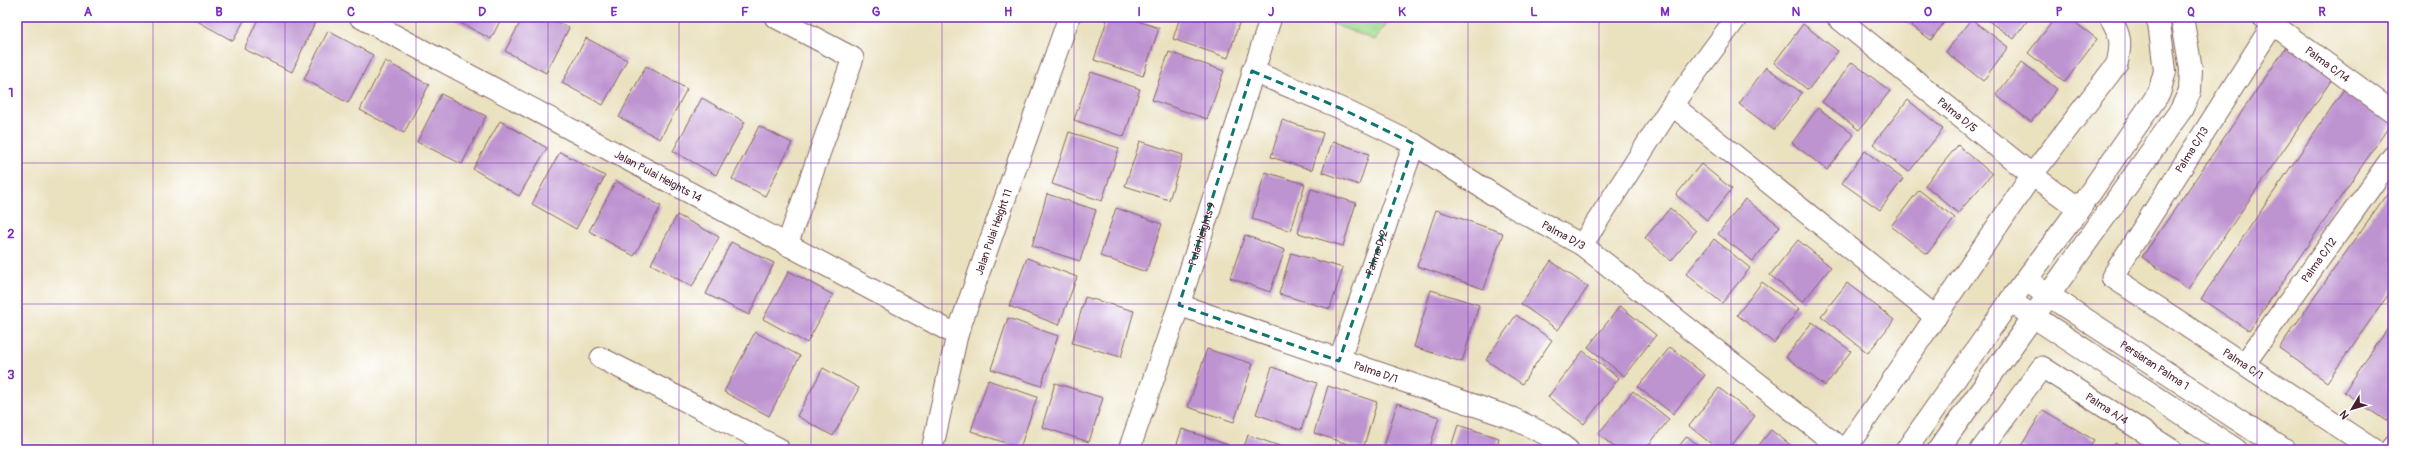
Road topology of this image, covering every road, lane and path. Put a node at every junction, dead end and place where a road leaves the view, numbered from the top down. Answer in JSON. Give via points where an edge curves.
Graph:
{"nodes":[{"id":1,"x":360,"y":17,"type":"edge"},
{"id":2,"x":775,"y":17,"type":"edge"},
{"id":3,"x":1069,"y":17,"type":"edge"},
{"id":4,"x":1271,"y":17,"type":"edge"},
{"id":5,"x":1737,"y":17,"type":"edge"},
{"id":6,"x":1838,"y":17,"type":"edge"},
{"id":7,"x":2110,"y":17,"type":"edge"},
{"id":8,"x":2156,"y":17,"type":"edge"},
{"id":9,"x":2182,"y":17,"type":"edge"},
{"id":10,"x":2268,"y":20,"type":"edge"},
{"id":11,"x":1252,"y":71,"type":"junction"},
{"id":12,"x":1672,"y":105,"type":"junction"},
{"id":13,"x":2393,"y":112,"type":"edge"},
{"id":14,"x":1414,"y":144,"type":"junction"},
{"id":15,"x":2393,"y":156,"type":"edge"},
{"id":16,"x":2032,"y":175,"type":"junction"},
{"id":17,"x":2079,"y":209,"type":"junction"},
{"id":18,"x":787,"y":245,"type":"junction"},
{"id":19,"x":1582,"y":245,"type":"junction"},
{"id":20,"x":2112,"y":277,"type":"joint"},
{"id":21,"x":2025,"y":280,"type":"junction"},
{"id":22,"x":2047,"y":295,"type":"junction"},
{"id":23,"x":2010,"y":301,"type":"junction"},
{"id":24,"x":1179,"y":305,"type":"junction"},
{"id":25,"x":1936,"y":316,"type":"junction"},
{"id":26,"x":2033,"y":317,"type":"junction"},
{"id":27,"x":957,"y":335,"type":"junction"},
{"id":28,"x":601,"y":358,"type":"dead end"},
{"id":29,"x":1339,"y":361,"type":"junction"},
{"id":30,"x":2245,"y":363,"type":"junction"},
{"id":31,"x":2393,"y":446,"type":"edge"},
{"id":32,"x":780,"y":449,"type":"edge"},
{"id":33,"x":932,"y":450,"type":"edge"},
{"id":34,"x":1129,"y":450,"type":"edge"},
{"id":35,"x":1568,"y":450,"type":"edge"},
{"id":36,"x":1844,"y":450,"type":"edge"},
{"id":37,"x":1906,"y":450,"type":"edge"},
{"id":38,"x":1938,"y":450,"type":"edge"},
{"id":39,"x":1981,"y":450,"type":"edge"},
{"id":40,"x":2172,"y":450,"type":"edge"},
{"id":41,"x":2236,"y":450,"type":"edge"},
{"id":42,"x":2284,"y":450,"type":"edge"},
{"id":43,"x":2374,"y":450,"type":"edge"},
{"id":44,"x":2390,"y":450,"type":"edge"}],
"edges":[{"from":1,"to":18,"type":"street","name":"Jalan Pulai Heights 14"},
{"from":2,"to":18,"type":"street","via":[[853,58]]},
{"from":3,"to":27,"type":"street","name":"Jalan Pulai Height 11"},
{"from":4,"to":11,"type":"street","name":"Pulai Heights 9"},
{"from":5,"to":12,"type":"street"},
{"from":6,"to":16,"type":"street","name":"Palma D/5"},
{"from":7,"to":16,"type":"street","via":[[2120,34],[2117,64]]},
{"from":8,"to":17,"type":"street","via":[[2165,72],[2159,93]]},
{"from":9,"to":22,"type":"street","via":[[2191,68],[2190,91],[2181,110]]},
{"from":10,"to":13,"type":"street","name":"Palma C/14"},
{"from":10,"to":20,"type":"street","name":"Palma C/13"},
{"from":11,"to":14,"type":"street","name":"Palma D/3","via":[[1340,108]]},
{"from":11,"to":24,"type":"street","name":"Pulai Heights 9"},
{"from":12,"to":19,"type":"street"},
{"from":12,"to":25,"type":"street"},
{"from":14,"to":19,"type":"street","name":"Palma D/3","via":[[1511,206]]},
{"from":14,"to":29,"type":"street","name":"Palma D/2"},
{"from":15,"to":30,"type":"street","name":"Palma C/12"},
{"from":16,"to":17,"type":"street","name":"Palma D/5"},
{"from":16,"to":25,"type":"street"},
{"from":17,"to":21,"type":"street"},
{"from":18,"to":27,"type":"street","name":"Jalan Pulai Heights 14"},
{"from":19,"to":36,"type":"street","name":"Palma D/3"},
{"from":20,"to":30,"type":"street","name":"Palma C/1"},
{"from":21,"to":22,"type":"street","name":"Persiaran Palma 1"},
{"from":21,"to":23,"type":"street"},
{"from":22,"to":26,"type":"street"},
{"from":22,"to":42,"type":"street","name":"Persiaran Palma 1"},
{"from":23,"to":26,"type":"street"},
{"from":23,"to":37,"type":"street"},
{"from":24,"to":29,"type":"street","name":"Palma D/1"},
{"from":24,"to":34,"type":"street","name":"Pulai Heights 9"},
{"from":25,"to":36,"type":"street"},
{"from":26,"to":38,"type":"street"},
{"from":26,"to":41,"type":"street"},
{"from":27,"to":33,"type":"street","name":"Jalan Pulai Height 11"},
{"from":28,"to":32,"type":"street"},
{"from":29,"to":35,"type":"street","name":"Palma D/1","via":[[1512,418],[1552,437]]},
{"from":30,"to":43,"type":"street","name":"Palma C/1"},
{"from":31,"to":44,"type":"street"},
{"from":39,"to":40,"type":"street","name":"Palma A/4","via":[[2042,367]]}]}
